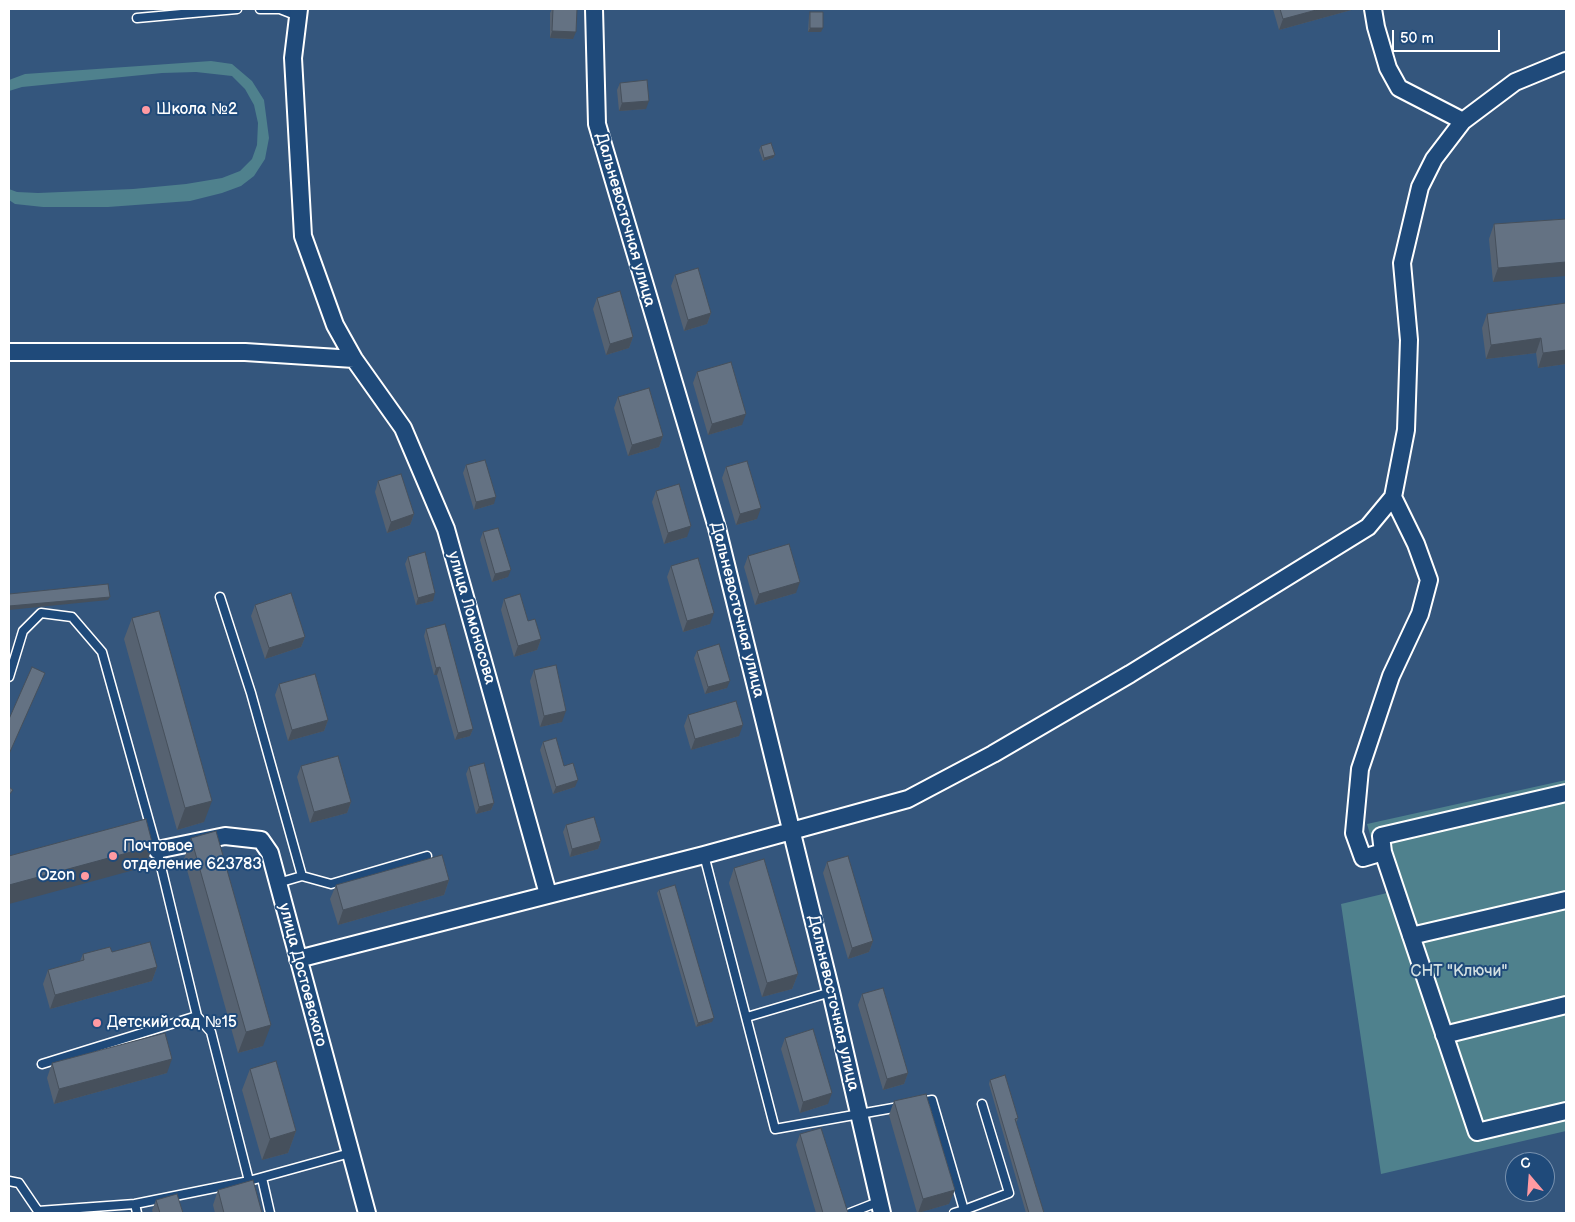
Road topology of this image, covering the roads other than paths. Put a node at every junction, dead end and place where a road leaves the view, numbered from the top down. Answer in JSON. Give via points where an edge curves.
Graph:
{"nodes":[{"id":1,"x":237,"y":9,"type":"edge"},
{"id":2,"x":260,"y":9,"type":"edge"},
{"id":3,"x":594,"y":9,"type":"edge"},
{"id":4,"x":1373,"y":9,"type":"edge"},
{"id":5,"x":298,"y":12,"type":"edge"},
{"id":6,"x":137,"y":18,"type":"dead end"},
{"id":7,"x":1566,"y":61,"type":"edge"},
{"id":8,"x":1463,"y":121,"type":"junction"},
{"id":9,"x":9,"y":352,"type":"edge"},
{"id":10,"x":354,"y":360,"type":"junction"},
{"id":11,"x":1392,"y":497,"type":"junction"},
{"id":12,"x":220,"y":596,"type":"dead end"},
{"id":13,"x":9,"y":677,"type":"edge"},
{"id":14,"x":1566,"y":793,"type":"edge"},
{"id":15,"x":149,"y":820,"type":"junction"},
{"id":16,"x":140,"y":822,"type":"edge"},
{"id":17,"x":791,"y":831,"type":"junction"},
{"id":18,"x":157,"y":850,"type":"junction"},
{"id":19,"x":1383,"y":852,"type":"junction"},
{"id":20,"x":704,"y":855,"type":"junction"},
{"id":21,"x":427,"y":856,"type":"dead end"},
{"id":22,"x":302,"y":876,"type":"junction"},
{"id":23,"x":278,"y":883,"type":"junction"},
{"id":24,"x":548,"y":894,"type":"junction"},
{"id":25,"x":1566,"y":900,"type":"edge"},
{"id":26,"x":1411,"y":936,"type":"junction"},
{"id":27,"x":298,"y":959,"type":"junction"},
{"id":28,"x":831,"y":992,"type":"junction"},
{"id":29,"x":1566,"y":1005,"type":"edge"},
{"id":30,"x":197,"y":1016,"type":"junction"},
{"id":31,"x":747,"y":1017,"type":"junction"},
{"id":32,"x":1444,"y":1035,"type":"junction"},
{"id":33,"x":42,"y":1064,"type":"dead end"},
{"id":34,"x":914,"y":1104,"type":"edge"},
{"id":35,"x":982,"y":1104,"type":"dead end"},
{"id":36,"x":905,"y":1106,"type":"edge"},
{"id":37,"x":1566,"y":1111,"type":"edge"},
{"id":38,"x":859,"y":1115,"type":"junction"},
{"id":39,"x":350,"y":1153,"type":"junction"},
{"id":40,"x":262,"y":1178,"type":"junction"},
{"id":41,"x":9,"y":1181,"type":"edge"},
{"id":42,"x":249,"y":1181,"type":"junction"},
{"id":43,"x":135,"y":1204,"type":"junction"},
{"id":44,"x":880,"y":1207,"type":"edge"},
{"id":45,"x":964,"y":1210,"type":"junction"},
{"id":46,"x":137,"y":1213,"type":"edge"},
{"id":47,"x":270,"y":1213,"type":"edge"},
{"id":48,"x":367,"y":1213,"type":"edge"},
{"id":49,"x":850,"y":1213,"type":"edge"},
{"id":50,"x":954,"y":1213,"type":"edge"}],
"edges":[{"from":1,"to":6,"type":"lane"},
{"from":2,"to":5,"type":"lane"},
{"from":3,"to":17,"type":"street","name":"Дальневосточная улица","via":[[597,124],[717,528]]},
{"from":4,"to":8,"type":"street","via":[[1388,68],[1399,88]]},
{"from":5,"to":10,"type":"street","name":"улица Ломоносова","via":[[293,58],[302,236],[335,325]]},
{"from":7,"to":8,"type":"street","via":[[1514,82]]},
{"from":8,"to":11,"type":"street","via":[[1434,159],[1420,187],[1402,264],[1409,340],[1406,430]]},
{"from":9,"to":10,"type":"street","via":[[245,352]]},
{"from":10,"to":24,"type":"street","name":"улица Ломоносова","via":[[403,428],[446,529]]},
{"from":11,"to":17,"type":"street","via":[[1368,527],[1130,674],[993,754],[908,799]]},
{"from":11,"to":19,"type":"street","via":[[1416,544],[1429,580],[1420,614],[1391,676],[1360,769],[1354,833],[1363,858]]},
{"from":12,"to":22,"type":"lane"},
{"from":13,"to":15,"type":"lane","via":[[23,630],[41,613],[72,617],[102,652]]},
{"from":14,"to":19,"type":"street","via":[[1381,836]]},
{"from":15,"to":16,"type":"lane"},
{"from":15,"to":18,"type":"lane"},
{"from":17,"to":20,"type":"street"},
{"from":17,"to":28,"type":"street","name":"Дальневосточная улица"},
{"from":18,"to":23,"type":"street","name":"улица Достоевского","via":[[225,836],[261,840],[270,853]]},
{"from":18,"to":30,"type":"lane"},
{"from":19,"to":26,"type":"street"},
{"from":20,"to":24,"type":"street"},
{"from":20,"to":31,"type":"lane"},
{"from":21,"to":22,"type":"lane","via":[[331,884]]},
{"from":22,"to":23,"type":"lane"},
{"from":23,"to":27,"type":"street","name":"улица Достоевского"},
{"from":24,"to":27,"type":"street"},
{"from":25,"to":26,"type":"street"},
{"from":26,"to":32,"type":"street"},
{"from":27,"to":39,"type":"street","name":"улица Достоевского"},
{"from":28,"to":31,"type":"lane"},
{"from":28,"to":38,"type":"street","name":"Дальневосточная улица"},
{"from":29,"to":32,"type":"street"},
{"from":30,"to":33,"type":"lane"},
{"from":30,"to":42,"type":"lane","via":[[211,1032]]},
{"from":31,"to":38,"type":"lane","via":[[775,1129]]},
{"from":32,"to":37,"type":"street","via":[[1477,1132]]},
{"from":34,"to":45,"type":"lane","via":[[932,1100]]},
{"from":35,"to":45,"type":"lane","via":[[1009,1193]]},
{"from":36,"to":38,"type":"lane"},
{"from":38,"to":44,"type":"street","name":"Дальневосточная улица"},
{"from":39,"to":40,"type":"lane"},
{"from":39,"to":48,"type":"street","name":"улица Достоевского"},
{"from":40,"to":42,"type":"lane"},
{"from":40,"to":47,"type":"lane"},
{"from":41,"to":43,"type":"lane","via":[[19,1183],[38,1211]]},
{"from":42,"to":43,"type":"lane"},
{"from":43,"to":46,"type":"lane"},
{"from":44,"to":49,"type":"lane"},
{"from":45,"to":50,"type":"lane"}]}
